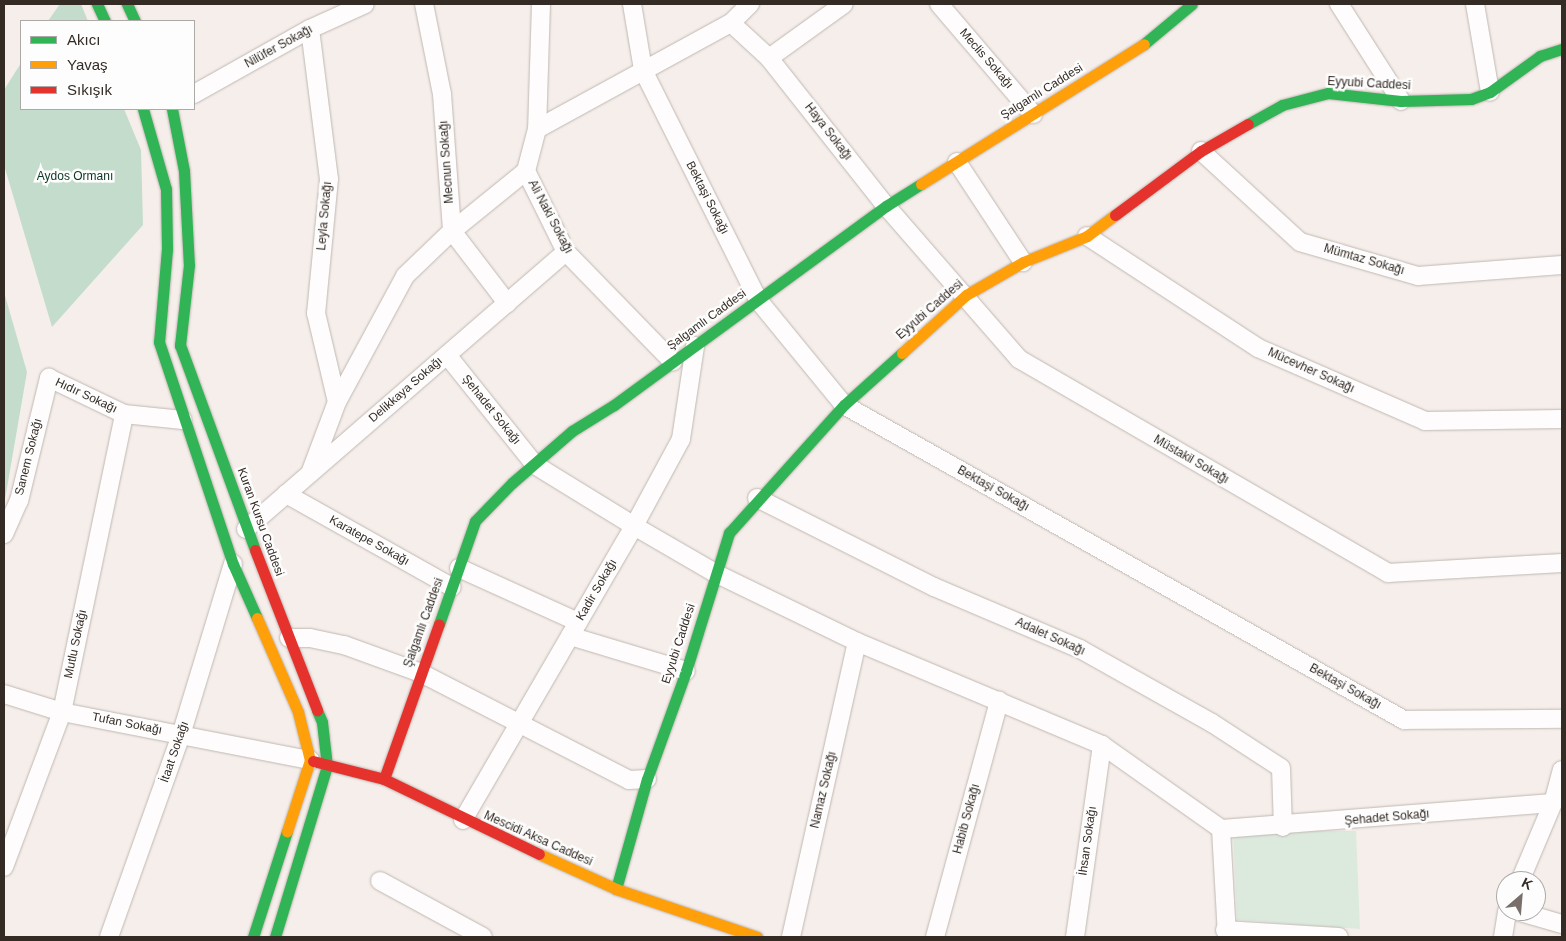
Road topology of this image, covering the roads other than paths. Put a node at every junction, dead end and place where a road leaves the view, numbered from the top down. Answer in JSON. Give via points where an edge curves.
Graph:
{"nodes":[{"id":1,"x":97,"y":4,"type":"edge"},
{"id":2,"x":127,"y":4,"type":"edge"},
{"id":3,"x":365,"y":4,"type":"edge"},
{"id":4,"x":424,"y":4,"type":"edge"},
{"id":5,"x":541,"y":4,"type":"edge"},
{"id":6,"x":632,"y":4,"type":"edge"},
{"id":7,"x":750,"y":4,"type":"edge"},
{"id":8,"x":844,"y":4,"type":"edge"},
{"id":9,"x":939,"y":4,"type":"edge"},
{"id":10,"x":1192,"y":4,"type":"edge"},
{"id":11,"x":1338,"y":4,"type":"edge"},
{"id":12,"x":1475,"y":4,"type":"edge"},
{"id":13,"x":104,"y":20,"type":"edge"},
{"id":14,"x":134,"y":20,"type":"edge"},
{"id":15,"x":730,"y":23,"type":"junction"},
{"id":16,"x":310,"y":28,"type":"junction"},
{"id":17,"x":1562,"y":50,"type":"edge"},
{"id":18,"x":769,"y":58,"type":"junction"},
{"id":19,"x":642,"y":70,"type":"junction"},
{"id":20,"x":1490,"y":92,"type":"junction"},
{"id":21,"x":195,"y":93,"type":"edge"},
{"id":22,"x":1401,"y":101,"type":"junction"},
{"id":23,"x":143,"y":110,"type":"edge"},
{"id":24,"x":165,"y":110,"type":"edge"},
{"id":25,"x":172,"y":110,"type":"edge"},
{"id":26,"x":1034,"y":114,"type":"junction"},
{"id":27,"x":148,"y":120,"type":"junction"},
{"id":28,"x":538,"y":128,"type":"junction"},
{"id":29,"x":1201,"y":151,"type":"junction"},
{"id":30,"x":956,"y":162,"type":"junction"},
{"id":31,"x":526,"y":171,"type":"junction"},
{"id":32,"x":886,"y":206,"type":"junction"},
{"id":33,"x":452,"y":231,"type":"junction"},
{"id":34,"x":1087,"y":236,"type":"junction"},
{"id":35,"x":566,"y":252,"type":"junction"},
{"id":36,"x":1023,"y":262,"type":"junction"},
{"id":37,"x":1562,"y":265,"type":"edge"},
{"id":38,"x":966,"y":295,"type":"junction"},
{"id":39,"x":758,"y":300,"type":"junction"},
{"id":40,"x":507,"y":303,"type":"junction"},
{"id":41,"x":695,"y":346,"type":"junction"},
{"id":42,"x":447,"y":355,"type":"junction"},
{"id":43,"x":673,"y":362,"type":"junction"},
{"id":44,"x":49,"y":378,"type":"joint"},
{"id":45,"x":337,"y":402,"type":"junction"},
{"id":46,"x":844,"y":405,"type":"junction"},
{"id":47,"x":124,"y":414,"type":"junction"},
{"id":48,"x":1562,"y":419,"type":"edge"},
{"id":49,"x":183,"y":420,"type":"junction"},
{"id":50,"x":535,"y":465,"type":"junction"},
{"id":51,"x":311,"y":473,"type":"junction"},
{"id":52,"x":286,"y":494,"type":"junction"},
{"id":53,"x":757,"y":498,"type":"junction"},
{"id":54,"x":634,"y":526,"type":"junction"},
{"id":55,"x":246,"y":529,"type":"junction"},
{"id":56,"x":4,"y":534,"type":"edge"},
{"id":57,"x":233,"y":564,"type":"junction"},
{"id":58,"x":1562,"y":564,"type":"edge"},
{"id":59,"x":459,"y":568,"type":"junction"},
{"id":60,"x":716,"y":573,"type":"junction"},
{"id":61,"x":452,"y":587,"type":"junction"},
{"id":62,"x":574,"y":629,"type":"junction"},
{"id":63,"x":289,"y":638,"type":"junction"},
{"id":64,"x":857,"y":642,"type":"junction"},
{"id":65,"x":686,"y":671,"type":"junction"},
{"id":66,"x":421,"y":673,"type":"junction"},
{"id":67,"x":4,"y":694,"type":"edge"},
{"id":68,"x":999,"y":701,"type":"junction"},
{"id":69,"x":62,"y":712,"type":"junction"},
{"id":70,"x":1562,"y":719,"type":"edge"},
{"id":71,"x":518,"y":724,"type":"junction"},
{"id":72,"x":181,"y":735,"type":"junction"},
{"id":73,"x":1102,"y":745,"type":"junction"},
{"id":74,"x":310,"y":760,"type":"junction"},
{"id":75,"x":327,"y":766,"type":"junction"},
{"id":76,"x":1562,"y":770,"type":"edge"},
{"id":77,"x":384,"y":779,"type":"junction"},
{"id":78,"x":647,"y":779,"type":"junction"},
{"id":79,"x":1553,"y":804,"type":"junction"},
{"id":80,"x":463,"y":820,"type":"junction"},
{"id":81,"x":1283,"y":826,"type":"junction"},
{"id":82,"x":1221,"y":830,"type":"junction"},
{"id":83,"x":4,"y":867,"type":"edge"},
{"id":84,"x":1524,"y":871,"type":"edge"},
{"id":85,"x":380,"y":881,"type":"dead end"},
{"id":86,"x":616,"y":889,"type":"junction"},
{"id":87,"x":1546,"y":919,"type":"edge"},
{"id":88,"x":1506,"y":921,"type":"edge"},
{"id":89,"x":1562,"y":924,"type":"edge"},
{"id":90,"x":1226,"y":933,"type":"edge"},
{"id":91,"x":734,"y":934,"type":"edge"},
{"id":92,"x":109,"y":937,"type":"edge"},
{"id":93,"x":253,"y":937,"type":"edge"},
{"id":94,"x":275,"y":937,"type":"edge"},
{"id":95,"x":483,"y":937,"type":"edge"},
{"id":96,"x":757,"y":937,"type":"edge"},
{"id":97,"x":791,"y":937,"type":"edge"},
{"id":98,"x":935,"y":937,"type":"edge"},
{"id":99,"x":1075,"y":937,"type":"edge"},
{"id":100,"x":1339,"y":937,"type":"edge"},
{"id":101,"x":1503,"y":937,"type":"edge"}],
"edges":[{"from":1,"to":13,"type":"street"},
{"from":2,"to":14,"type":"street"},
{"from":3,"to":16,"type":"street","name":"Nilüfer Sokağı"},
{"from":4,"to":33,"type":"street","name":"Mecnun Sokağı","via":[[442,94]]},
{"from":5,"to":28,"type":"street","name":"Ali Naki Sokağı"},
{"from":6,"to":19,"type":"street","name":"Bektaşi Sokağı"},
{"from":7,"to":15,"type":"street"},
{"from":8,"to":18,"type":"street"},
{"from":9,"to":26,"type":"street","name":"Meclis Sokağı"},
{"from":10,"to":26,"type":"street","name":"Şalgamlı Caddesi","via":[[1159,35]]},
{"from":11,"to":22,"type":"street"},
{"from":12,"to":20,"type":"street"},
{"from":15,"to":18,"type":"street","name":"Haya Sokağı"},
{"from":15,"to":19,"type":"street"},
{"from":16,"to":21,"type":"street","name":"Nilüfer Sokağı"},
{"from":16,"to":45,"type":"street","name":"Leyla Sokağı","via":[[329,178],[316,313]]},
{"from":17,"to":20,"type":"street","name":"Eyyubi Caddesi","via":[[1540,56]]},
{"from":18,"to":32,"type":"street","name":"Haya Sokağı"},
{"from":19,"to":28,"type":"street"},
{"from":19,"to":39,"type":"street","name":"Bektaşi Sokağı"},
{"from":20,"to":22,"type":"street","name":"Eyyubi Caddesi","via":[[1471,98]]},
{"from":22,"to":29,"type":"street","name":"Eyyubi Caddesi","via":[[1328,93],[1282,106]]},
{"from":23,"to":27,"type":"street"},
{"from":24,"to":27,"type":"street"},
{"from":25,"to":55,"type":"street","name":"Kuran Kursu Caddesi","via":[[184,171],[190,265],[180,345]]},
{"from":26,"to":30,"type":"street","name":"Şalgamlı Caddesi"},
{"from":27,"to":49,"type":"street","via":[[166,189],[167,249],[159,342]]},
{"from":28,"to":31,"type":"street","name":"Ali Naki Sokağı"},
{"from":29,"to":34,"type":"street","name":"Eyyubi Caddesi"},
{"from":29,"to":37,"type":"street","name":"Mümtaz Sokağı","via":[[1300,242],[1418,276]]},
{"from":30,"to":32,"type":"street","name":"Şalgamlı Caddesi"},
{"from":30,"to":36,"type":"street"},
{"from":31,"to":33,"type":"street"},
{"from":31,"to":35,"type":"street","name":"Ali Naki Sokağı"},
{"from":32,"to":38,"type":"street","name":"Müstakil Sokağı"},
{"from":32,"to":39,"type":"street","name":"Şalgamlı Caddesi"},
{"from":33,"to":40,"type":"street"},
{"from":33,"to":45,"type":"street","via":[[405,276]]},
{"from":34,"to":36,"type":"street","name":"Eyyubi Caddesi"},
{"from":34,"to":48,"type":"street","name":"Mücevher Sokağı","via":[[1258,348],[1425,422]]},
{"from":35,"to":40,"type":"street","name":"Delikkaya Sokağı"},
{"from":35,"to":43,"type":"street","name":"Ali Naki Sokağı"},
{"from":36,"to":38,"type":"street","name":"Eyyubi Caddesi"},
{"from":38,"to":46,"type":"street","name":"Eyyubi Caddesi"},
{"from":38,"to":58,"type":"street","name":"Müstakil Sokağı","via":[[1019,359],[1388,573]]},
{"from":39,"to":41,"type":"street","name":"Şalgamlı Caddesi"},
{"from":39,"to":46,"type":"street","name":"Bektaşi Sokağı"},
{"from":40,"to":42,"type":"street","name":"Delikkaya Sokağı"},
{"from":41,"to":43,"type":"street","name":"Şalgamlı Caddesi"},
{"from":41,"to":54,"type":"street","name":"Kadir Sokağı","via":[[681,438]]},
{"from":42,"to":50,"type":"street","name":"Şehadet Sokağı"},
{"from":42,"to":51,"type":"street","name":"Delikkaya Sokağı"},
{"from":43,"to":50,"type":"street","name":"Şalgamlı Caddesi","via":[[572,432]]},
{"from":44,"to":47,"type":"street","name":"Hıdır Sokağı"},
{"from":44,"to":56,"type":"street","name":"Sanem Sokağı","via":[[19,501]]},
{"from":45,"to":51,"type":"street"},
{"from":46,"to":53,"type":"street","name":"Eyyubi Caddesi"},
{"from":46,"to":70,"type":"street","name":"Bektaşi Sokağı","via":[[1404,720]]},
{"from":47,"to":49,"type":"street","name":"Hıdır Sokağı"},
{"from":47,"to":69,"type":"street","name":"Mutlu Sokağı"},
{"from":49,"to":57,"type":"street"},
{"from":50,"to":54,"type":"street","name":"Şehadet Sokağı"},
{"from":50,"to":59,"type":"street","name":"Şalgamlı Caddesi","via":[[512,483],[475,521]]},
{"from":51,"to":52,"type":"street","name":"Delikkaya Sokağı"},
{"from":52,"to":55,"type":"street","name":"Delikkaya Sokağı"},
{"from":52,"to":61,"type":"street","name":"Karatepe Sokağı"},
{"from":53,"to":60,"type":"street","name":"Eyyubi Caddesi","via":[[729,534]]},
{"from":53,"to":81,"type":"street","name":"Adalet Sokağı","via":[[934,587],[1080,649],[1252,748],[1281,768]]},
{"from":54,"to":60,"type":"street","name":"Şehadet Sokağı"},
{"from":54,"to":62,"type":"street","name":"Kadir Sokağı"},
{"from":55,"to":63,"type":"street","name":"Kuran Kursu Caddesi"},
{"from":57,"to":72,"type":"street","name":"İtaat Sokağı"},
{"from":57,"to":74,"type":"street","via":[[298,712]]},
{"from":59,"to":61,"type":"street","name":"Şalgamlı Caddesi"},
{"from":59,"to":62,"type":"street"},
{"from":60,"to":64,"type":"street","name":"Şehadet Sokağı"},
{"from":60,"to":65,"type":"street","name":"Eyyubi Caddesi"},
{"from":61,"to":66,"type":"street","name":"Şalgamlı Caddesi"},
{"from":62,"to":65,"type":"street"},
{"from":62,"to":71,"type":"street","name":"Kadir Sokağı"},
{"from":63,"to":66,"type":"street","via":[[310,638],[344,645]]},
{"from":63,"to":75,"type":"street","name":"Kuran Kursu Caddesi","via":[[322,722]]},
{"from":64,"to":68,"type":"street","name":"Şehadet Sokağı"},
{"from":64,"to":97,"type":"street","name":"Namaz Sokağı"},
{"from":65,"to":78,"type":"street","name":"Eyyubi Caddesi"},
{"from":66,"to":71,"type":"street"},
{"from":66,"to":77,"type":"street","name":"Şalgamlı Caddesi"},
{"from":67,"to":69,"type":"street","name":"Tufan Sokağı"},
{"from":68,"to":73,"type":"street","name":"Şehadet Sokağı"},
{"from":68,"to":98,"type":"street","name":"Habib Sokağı"},
{"from":69,"to":72,"type":"street","name":"Tufan Sokağı"},
{"from":69,"to":83,"type":"street","name":"Mutlu Sokağı"},
{"from":71,"to":78,"type":"street","via":[[629,780]]},
{"from":71,"to":80,"type":"street","name":"Kadir Sokağı"},
{"from":72,"to":74,"type":"street","name":"Tufan Sokağı"},
{"from":72,"to":92,"type":"street","name":"İtaat Sokağı"},
{"from":73,"to":82,"type":"street","name":"Şehadet Sokağı"},
{"from":73,"to":99,"type":"street","name":"İhsan Sokağı"},
{"from":74,"to":75,"type":"street","name":"Mescidi Aksa Caddesi"},
{"from":74,"to":93,"type":"street"},
{"from":75,"to":77,"type":"street","name":"Mescidi Aksa Caddesi"},
{"from":75,"to":94,"type":"street","name":"Kuran Kursu Caddesi"},
{"from":76,"to":79,"type":"street"},
{"from":77,"to":80,"type":"street","name":"Mescidi Aksa Caddesi"},
{"from":78,"to":86,"type":"street","name":"Eyyubi Caddesi"},
{"from":79,"to":81,"type":"street","name":"Şehadet Sokağı"},
{"from":79,"to":84,"type":"street"},
{"from":80,"to":86,"type":"street","name":"Mescidi Aksa Caddesi"},
{"from":81,"to":82,"type":"street","name":"Şehadet Sokağı"},
{"from":82,"to":90,"type":"street"},
{"from":85,"to":95,"type":"street"},
{"from":86,"to":91,"type":"street","name":"Mescidi Aksa Caddesi"},
{"from":87,"to":89,"type":"street"},
{"from":88,"to":101,"type":"street"},
{"from":90,"to":100,"type":"street"},
{"from":91,"to":96,"type":"street","name":"Mescidi Aksa Caddesi"}]}
